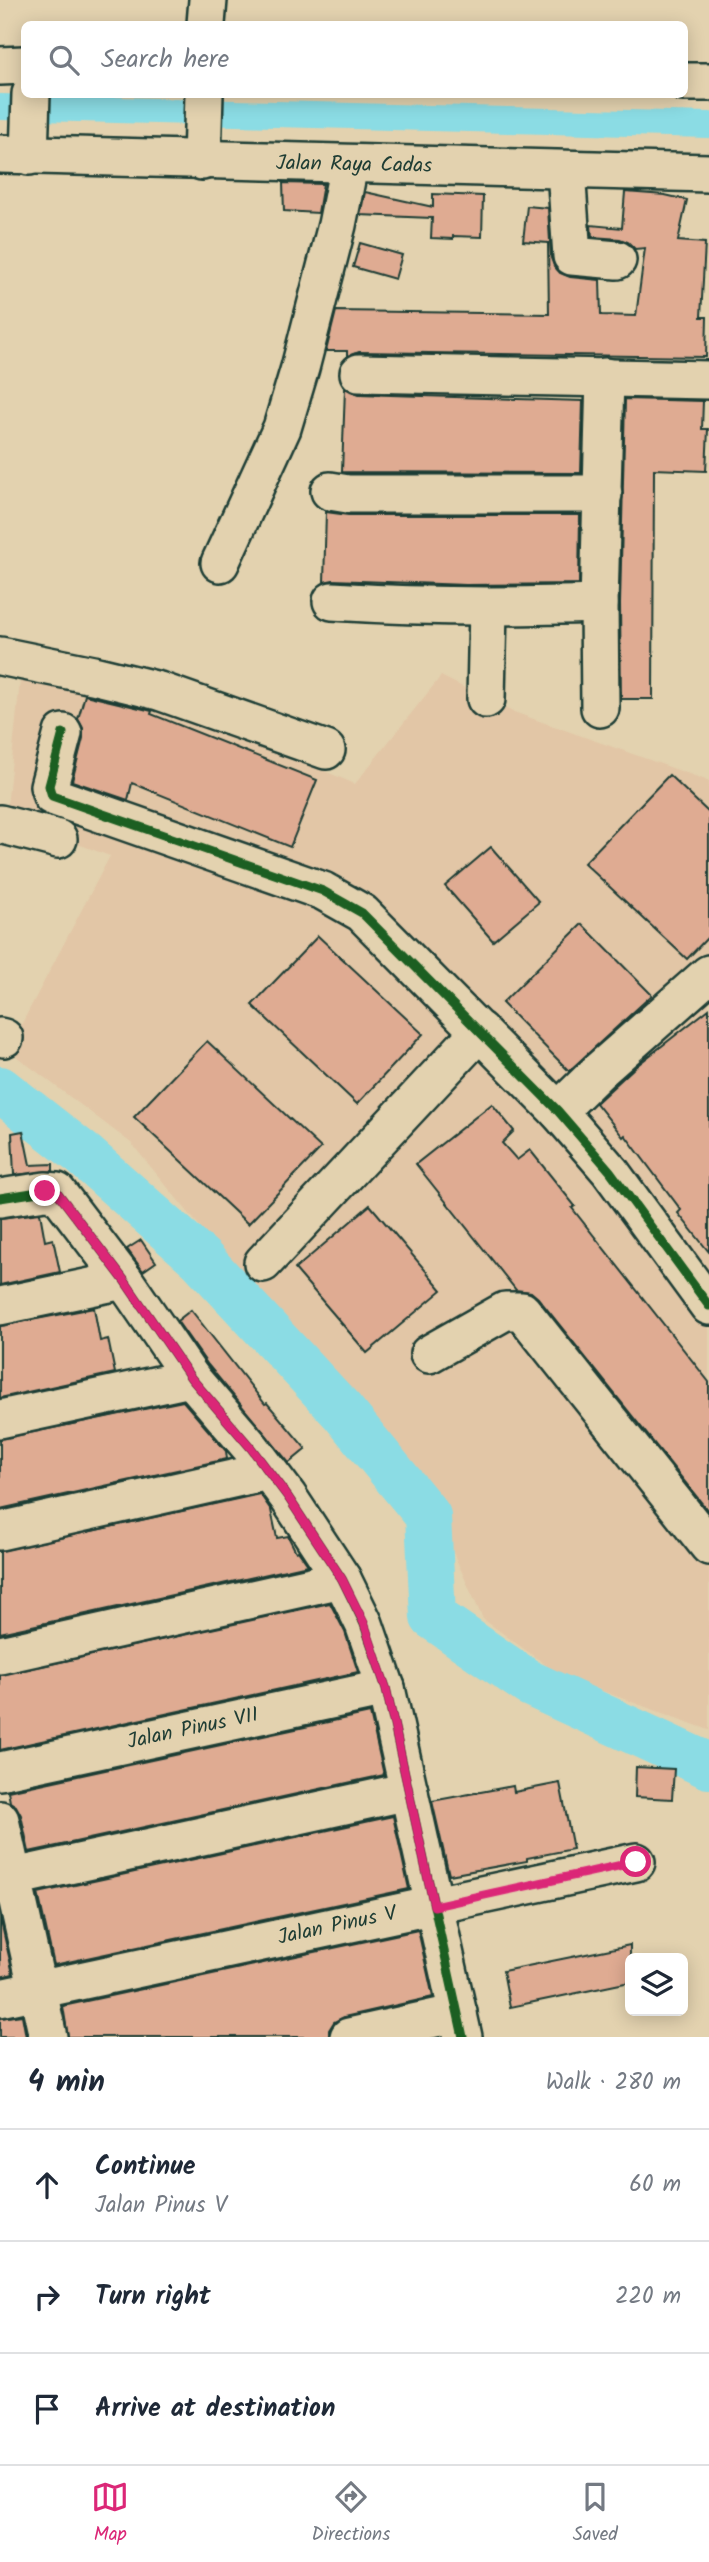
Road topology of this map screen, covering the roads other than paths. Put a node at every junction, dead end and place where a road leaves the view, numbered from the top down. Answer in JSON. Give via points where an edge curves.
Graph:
{"nodes":[{"id":1,"x":208,"y":0,"type":"edge"},
{"id":2,"x":206,"y":21,"type":"edge"},
{"id":3,"x":21,"y":65,"type":"edge"},
{"id":4,"x":0,"y":66,"type":"edge"},
{"id":5,"x":688,"y":82,"type":"edge"},
{"id":6,"x":709,"y":82,"type":"edge"},
{"id":7,"x":30,"y":98,"type":"edge"},
{"id":8,"x":204,"y":98,"type":"edge"},
{"id":9,"x":19,"y":152,"type":"edge"},
{"id":10,"x":202,"y":156,"type":"junction"},
{"id":11,"x":348,"y":165,"type":"junction"},
{"id":12,"x":566,"y":170,"type":"junction"},
{"id":13,"x":709,"y":173,"type":"edge"},
{"id":14,"x":617,"y":260,"type":"dead end"},
{"id":15,"x":359,"y":373,"type":"dead end"},
{"id":16,"x":605,"y":377,"type":"junction"},
{"id":17,"x":709,"y":380,"type":"edge"},
{"id":18,"x":330,"y":491,"type":"dead end"},
{"id":19,"x":603,"y":494,"type":"junction"},
{"id":20,"x":220,"y":563,"type":"dead end"},
{"id":21,"x":332,"y":601,"type":"dead end"},
{"id":22,"x":599,"y":604,"type":"junction"},
{"id":23,"x":488,"y":607,"type":"junction"},
{"id":24,"x":0,"y":656,"type":"edge"},
{"id":25,"x":486,"y":699,"type":"dead end"},
{"id":26,"x":600,"y":708,"type":"dead end"},
{"id":27,"x":64,"y":733,"type":"dead end"},
{"id":28,"x":326,"y":750,"type":"dead end"},
{"id":29,"x":0,"y":827,"type":"edge"},
{"id":30,"x":58,"y":839,"type":"dead end"},
{"id":31,"x":709,"y":974,"type":"edge"},
{"id":32,"x":480,"y":1031,"type":"junction"},
{"id":33,"x":558,"y":1111,"type":"junction"},
{"id":34,"x":0,"y":1198,"type":"edge"},
{"id":35,"x":263,"y":1263,"type":"dead end"},
{"id":36,"x":124,"y":1280,"type":"junction"},
{"id":37,"x":0,"y":1306,"type":"edge"},
{"id":38,"x":709,"y":1306,"type":"edge"},
{"id":39,"x":429,"y":1354,"type":"dead end"},
{"id":40,"x":191,"y":1378,"type":"junction"},
{"id":41,"x":0,"y":1419,"type":"edge"},
{"id":42,"x":268,"y":1471,"type":"junction"},
{"id":43,"x":0,"y":1531,"type":"edge"},
{"id":44,"x":709,"y":1546,"type":"edge"},
{"id":45,"x":342,"y":1579,"type":"junction"},
{"id":46,"x":0,"y":1655,"type":"edge"},
{"id":47,"x":386,"y":1688,"type":"junction"},
{"id":48,"x":0,"y":1771,"type":"edge"},
{"id":49,"x":409,"y":1791,"type":"junction"},
{"id":50,"x":0,"y":1820,"type":"edge"},
{"id":51,"x":636,"y":1862,"type":"dead end"},
{"id":52,"x":6,"y":1879,"type":"edge"},
{"id":53,"x":434,"y":1906,"type":"junction"},
{"id":54,"x":37,"y":1990,"type":"junction"},
{"id":55,"x":0,"y":1998,"type":"edge"},
{"id":56,"x":460,"y":2025,"type":"edge"},
{"id":57,"x":48,"y":2037,"type":"edge"},
{"id":58,"x":349,"y":2037,"type":"edge"}],
"edges":[{"from":1,"to":2,"type":"street"},
{"from":3,"to":4,"type":"street"},
{"from":5,"to":6,"type":"street"},
{"from":7,"to":9,"type":"street"},
{"from":8,"to":10,"type":"street"},
{"from":9,"to":10,"type":"street","name":"Jalan Raya Cadas"},
{"from":10,"to":11,"type":"street","name":"Jalan Raya Cadas"},
{"from":11,"to":12,"type":"street","name":"Jalan Raya Cadas"},
{"from":11,"to":20,"type":"street","via":[[337,225],[282,428]]},
{"from":12,"to":13,"type":"street","name":"Jalan Raya Cadas"},
{"from":12,"to":14,"type":"street","via":[[571,256]]},
{"from":15,"to":16,"type":"street"},
{"from":16,"to":17,"type":"street"},
{"from":16,"to":19,"type":"street"},
{"from":18,"to":19,"type":"street"},
{"from":19,"to":22,"type":"street"},
{"from":21,"to":23,"type":"street"},
{"from":22,"to":23,"type":"street"},
{"from":22,"to":26,"type":"street"},
{"from":23,"to":25,"type":"street"},
{"from":24,"to":28,"type":"street","via":[[159,691]]},
{"from":27,"to":32,"type":"street","via":[[48,786],[52,796],[345,901]]},
{"from":29,"to":30,"type":"street"},
{"from":31,"to":33,"type":"street"},
{"from":32,"to":33,"type":"street"},
{"from":32,"to":35,"type":"street"},
{"from":33,"to":38,"type":"street","via":[[610,1171]]},
{"from":34,"to":36,"type":"street","via":[[57,1192]]},
{"from":36,"to":37,"type":"street"},
{"from":36,"to":40,"type":"street"},
{"from":39,"to":44,"type":"street","via":[[505,1311],[522,1311]]},
{"from":40,"to":41,"type":"street"},
{"from":40,"to":42,"type":"street"},
{"from":42,"to":43,"type":"street"},
{"from":42,"to":45,"type":"street"},
{"from":45,"to":46,"type":"street"},
{"from":45,"to":47,"type":"street","via":[[364,1623]]},
{"from":47,"to":48,"type":"street","name":"Jalan Pinus VII"},
{"from":47,"to":49,"type":"street"},
{"from":49,"to":52,"type":"street"},
{"from":49,"to":53,"type":"street"},
{"from":50,"to":52,"type":"street"},
{"from":51,"to":53,"type":"street","name":"Jalan Pinus V"},
{"from":52,"to":54,"type":"street"},
{"from":53,"to":54,"type":"street","name":"Jalan Pinus V"},
{"from":53,"to":56,"type":"street"},
{"from":54,"to":55,"type":"street","name":"Jalan Pinus V"},
{"from":54,"to":57,"type":"street"},
{"from":56,"to":58,"type":"street"}]}
